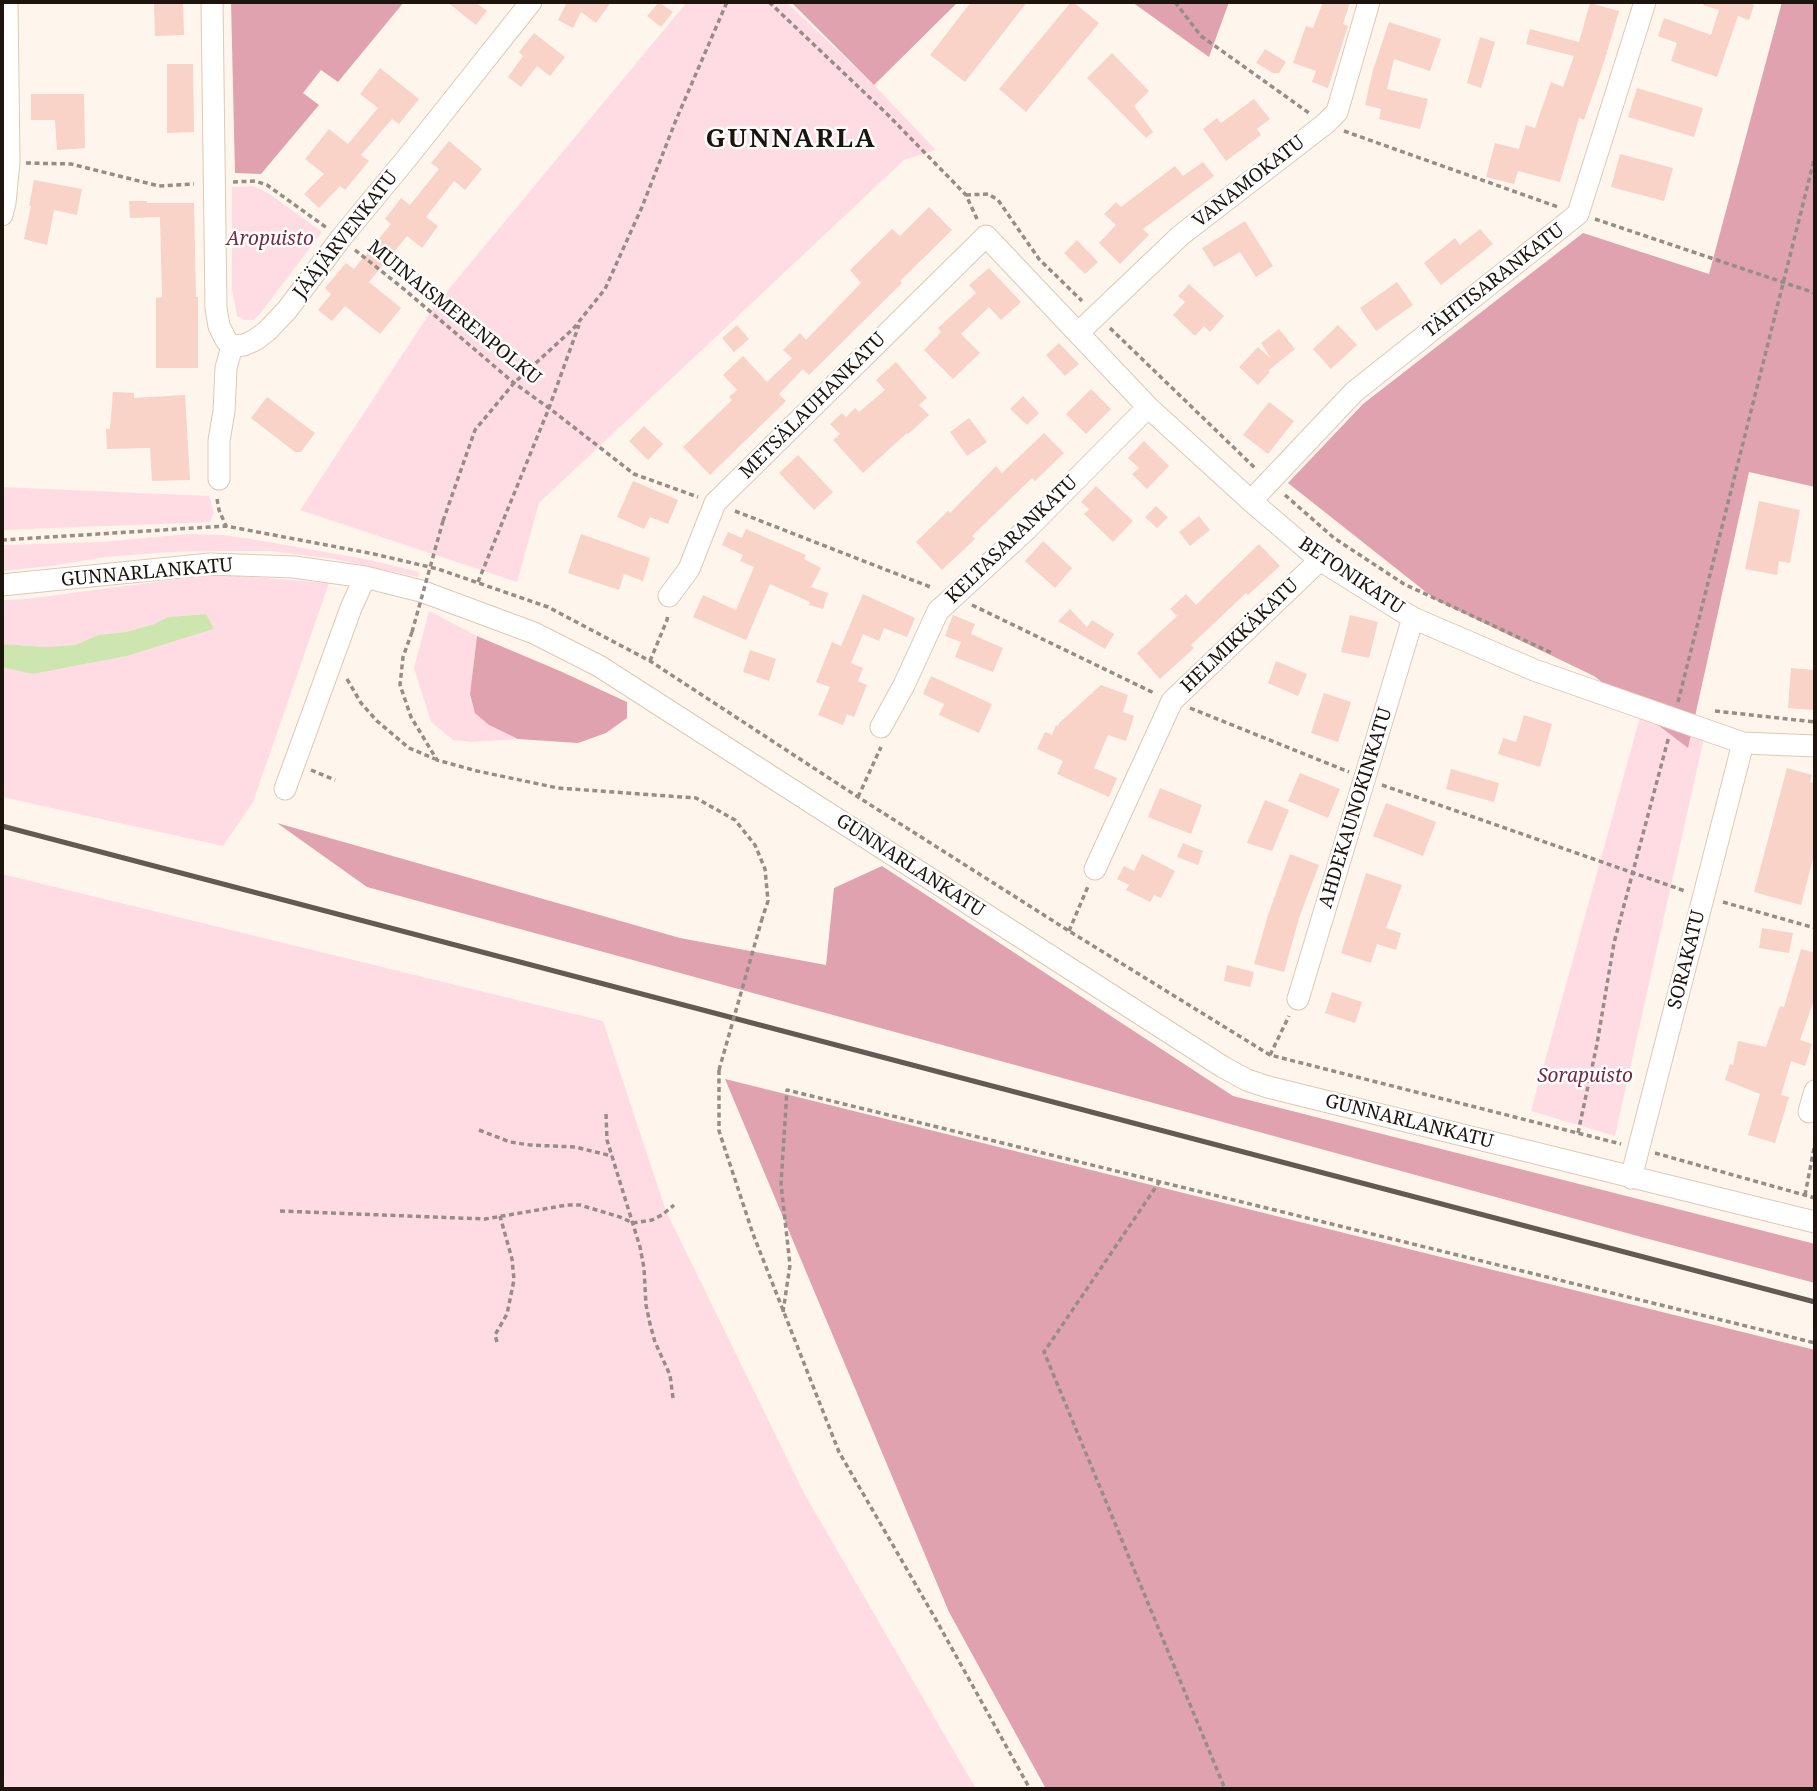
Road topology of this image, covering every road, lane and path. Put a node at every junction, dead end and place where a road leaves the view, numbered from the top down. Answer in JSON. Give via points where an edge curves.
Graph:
{"nodes":[{"id":1,"x":7,"y":2,"type":"edge"},
{"id":2,"x":212,"y":2,"type":"edge"},
{"id":3,"x":531,"y":2,"type":"edge"},
{"id":4,"x":727,"y":2,"type":"edge"},
{"id":5,"x":769,"y":2,"type":"edge"},
{"id":6,"x":1175,"y":2,"type":"edge"},
{"id":7,"x":1370,"y":2,"type":"edge"},
{"id":8,"x":1645,"y":2,"type":"edge"},
{"id":9,"x":1325,"y":124,"type":"junction"},
{"id":10,"x":1815,"y":156,"type":"edge"},
{"id":11,"x":9,"y":162,"type":"junction"},
{"id":12,"x":215,"y":183,"type":"junction"},
{"id":13,"x":966,"y":195,"type":"junction"},
{"id":14,"x":2,"y":215,"type":"edge"},
{"id":15,"x":986,"y":236,"type":"junction"},
{"id":16,"x":341,"y":238,"type":"junction"},
{"id":17,"x":1096,"y":315,"type":"junction"},
{"id":18,"x":580,"y":320,"type":"junction"},
{"id":19,"x":1078,"y":333,"type":"junction"},
{"id":20,"x":232,"y":346,"type":"junction"},
{"id":21,"x":514,"y":383,"type":"junction"},
{"id":22,"x":1148,"y":407,"type":"junction"},
{"id":23,"x":550,"y":408,"type":"junction"},
{"id":24,"x":219,"y":479,"type":"joint"},
{"id":25,"x":1269,"y":482,"type":"junction"},
{"id":26,"x":1251,"y":501,"type":"junction"},
{"id":27,"x":715,"y":503,"type":"junction"},
{"id":28,"x":2,"y":540,"type":"edge"},
{"id":29,"x":1320,"y":560,"type":"junction"},
{"id":30,"x":365,"y":576,"type":"junction"},
{"id":31,"x":478,"y":583,"type":"dead end"},
{"id":32,"x":2,"y":585,"type":"edge"},
{"id":33,"x":669,"y":596,"type":"joint"},
{"id":34,"x":954,"y":597,"type":"junction"},
{"id":35,"x":1413,"y":618,"type":"junction"},
{"id":36,"x":1555,"y":654,"type":"dead end"},
{"id":37,"x":334,"y":656,"type":"junction"},
{"id":38,"x":1172,"y":701,"type":"junction"},
{"id":39,"x":1710,"y":710,"type":"dead end"},
{"id":40,"x":1674,"y":719,"type":"junction"},
{"id":41,"x":1815,"y":722,"type":"edge"},
{"id":42,"x":881,"y":727,"type":"joint"},
{"id":43,"x":1743,"y":743,"type":"junction"},
{"id":44,"x":1815,"y":746,"type":"edge"},
{"id":45,"x":437,"y":760,"type":"junction"},
{"id":46,"x":295,"y":763,"type":"junction"},
{"id":47,"x":1365,"y":779,"type":"junction"},
{"id":48,"x":335,"y":780,"type":"dead end"},
{"id":49,"x":285,"y":789,"type":"dead end"},
{"id":50,"x":858,"y":797,"type":"junction"},
{"id":51,"x":1095,"y":870,"type":"joint"},
{"id":52,"x":1633,"y":872,"type":"junction"},
{"id":53,"x":1703,"y":897,"type":"junction"},
{"id":54,"x":1815,"y":928,"type":"edge"},
{"id":55,"x":1069,"y":931,"type":"junction"},
{"id":56,"x":1298,"y":999,"type":"joint"},
{"id":57,"x":1270,"y":1055,"type":"junction"},
{"id":58,"x":1815,"y":1091,"type":"edge"},
{"id":59,"x":1808,"y":1112,"type":"dead end"},
{"id":60,"x":606,"y":1114,"type":"dead end"},
{"id":61,"x":479,"y":1130,"type":"dead end"},
{"id":62,"x":1578,"y":1133,"type":"junction"},
{"id":63,"x":1815,"y":1143,"type":"edge"},
{"id":64,"x":1639,"y":1149,"type":"junction"},
{"id":65,"x":612,"y":1156,"type":"junction"},
{"id":66,"x":1631,"y":1178,"type":"junction"},
{"id":67,"x":1160,"y":1181,"type":"junction"},
{"id":68,"x":1805,"y":1195,"type":"junction"},
{"id":69,"x":1815,"y":1198,"type":"edge"},
{"id":70,"x":674,"y":1205,"type":"dead end"},
{"id":71,"x":281,"y":1211,"type":"dead end"},
{"id":72,"x":500,"y":1216,"type":"junction"},
{"id":73,"x":1815,"y":1222,"type":"edge"},
{"id":74,"x":633,"y":1223,"type":"junction"},
{"id":75,"x":783,"y":1312,"type":"junction"},
{"id":76,"x":497,"y":1342,"type":"dead end"},
{"id":77,"x":1815,"y":1343,"type":"edge"},
{"id":78,"x":673,"y":1398,"type":"dead end"},
{"id":79,"x":1030,"y":1789,"type":"edge"},
{"id":80,"x":1225,"y":1789,"type":"edge"}],
"edges":[{"from":1,"to":11,"type":"street"},
{"from":2,"to":12,"type":"street"},
{"from":3,"to":16,"type":"street","name":"JÄÄJÄRVENKATU"},
{"from":4,"to":18,"type":"path","via":[[605,289]]},
{"from":5,"to":13,"type":"path"},
{"from":6,"to":9,"type":"path","via":[[1201,36]]},
{"from":7,"to":9,"type":"street","name":"VANAMOKATU","via":[[1337,112]]},
{"from":8,"to":25,"type":"street","name":"TÄHTISARANKATU","via":[[1578,214],[1354,393]]},
{"from":9,"to":17,"type":"street","name":"VANAMOKATU","via":[[1181,235]]},
{"from":10,"to":40,"type":"path"},
{"from":11,"to":12,"type":"path","name":"MUINAISMERENPOLKU","via":[[71,164],[159,186]]},
{"from":11,"to":14,"type":"street"},
{"from":12,"to":16,"type":"path","name":"MUINAISMERENPOLKU","via":[[255,181],[267,186]]},
{"from":12,"to":20,"type":"street","via":[[216,308],[219,326]]},
{"from":13,"to":15,"type":"path"},
{"from":13,"to":17,"type":"path","via":[[988,194],[998,200],[1039,259]]},
{"from":15,"to":19,"type":"street","name":"BETONIKATU"},
{"from":15,"to":27,"type":"street","name":"METSÄLAUHANKATU"},
{"from":16,"to":20,"type":"street","name":"JÄÄJÄRVENKATU","via":[[267,331],[244,345]]},
{"from":16,"to":21,"type":"path","name":"MUINAISMERENPOLKU"},
{"from":17,"to":19,"type":"street","name":"VANAMOKATU"},
{"from":17,"to":25,"type":"path"},
{"from":18,"to":21,"type":"path"},
{"from":18,"to":23,"type":"path"},
{"from":19,"to":22,"type":"street","name":"BETONIKATU"},
{"from":20,"to":24,"type":"street","via":[[226,368]]},
{"from":21,"to":23,"type":"path","name":"MUINAISMERENPOLKU"},
{"from":21,"to":45,"type":"path","bridge":true,"via":[[475,430],[403,657],[400,685],[411,717]]},
{"from":22,"to":26,"type":"street","name":"BETONIKATU"},
{"from":22,"to":34,"type":"street","name":"KELTASARANKATU"},
{"from":23,"to":27,"type":"path","name":"MUINAISMERENPOLKU","via":[[634,474]]},
{"from":23,"to":31,"type":"path"},
{"from":24,"to":28,"type":"path","via":[[216,495],[226,526]]},
{"from":25,"to":26,"type":"street","name":"TÄHTISARANKATU"},
{"from":25,"to":36,"type":"path","via":[[1334,538],[1404,584]]},
{"from":26,"to":29,"type":"street","name":"BETONIKATU"},
{"from":27,"to":33,"type":"street","name":"METSÄLAUHANKATU","via":[[689,569]]},
{"from":27,"to":34,"type":"path","name":"MUINAISMERENPOLKU"},
{"from":29,"to":35,"type":"street","name":"BETONIKATU"},
{"from":29,"to":38,"type":"street","name":"HELMIKKÄKATU"},
{"from":30,"to":32,"type":"street","name":"GUNNARLANKATU","via":[[210,564]]},
{"from":30,"to":37,"type":"street"},
{"from":30,"to":66,"type":"street","name":"GUNNARLANKATU","via":[[421,591],[534,633],[598,666],[1247,1080]]},
{"from":33,"to":50,"type":"path","via":[[667,621],[650,661]]},
{"from":34,"to":38,"type":"path","name":"MUINAISMERENPOLKU"},
{"from":34,"to":42,"type":"street","name":"KELTASARANKATU","via":[[938,611]]},
{"from":35,"to":40,"type":"street","name":"BETONIKATU","via":[[1534,670]]},
{"from":35,"to":47,"type":"street","name":"AHDEKAUNOKINKATU"},
{"from":37,"to":45,"type":"path","via":[[377,721],[410,748]]},
{"from":37,"to":46,"type":"street"},
{"from":38,"to":47,"type":"path","name":"MUINAISMERENPOLKU"},
{"from":38,"to":51,"type":"street","name":"HELMIKKÄKATU"},
{"from":39,"to":41,"type":"path"},
{"from":40,"to":43,"type":"street","name":"BETONIKATU"},
{"from":40,"to":52,"type":"path"},
{"from":42,"to":50,"type":"path","via":[[881,747]]},
{"from":43,"to":44,"type":"street","name":"BETONIKATU"},
{"from":43,"to":53,"type":"street","name":"SORAKATU"},
{"from":45,"to":75,"type":"path","bridge":true,"via":[[558,788],[696,798],[735,820],[755,845],[765,869],[768,901],[719,1070],[719,1131]]},
{"from":46,"to":48,"type":"path"},
{"from":46,"to":49,"type":"street"},
{"from":47,"to":52,"type":"path","name":"MUINAISMERENPOLKU"},
{"from":47,"to":56,"type":"street","name":"AHDEKAUNOKINKATU"},
{"from":50,"to":55,"type":"path"},
{"from":51,"to":55,"type":"path"},
{"from":52,"to":53,"type":"path","name":"MUINAISMERENPOLKU"},
{"from":52,"to":62,"type":"path","via":[[1614,943]]},
{"from":53,"to":54,"type":"path","name":"MUINAISMERENPOLKU"},
{"from":53,"to":64,"type":"street","name":"SORAKATU"},
{"from":55,"to":57,"type":"path"},
{"from":56,"to":57,"type":"path"},
{"from":57,"to":62,"type":"path"},
{"from":58,"to":59,"type":"street"},
{"from":60,"to":65,"type":"path"},
{"from":61,"to":65,"type":"path","via":[[510,1142],[575,1147]]},
{"from":62,"to":64,"type":"path"},
{"from":63,"to":68,"type":"path"},
{"from":64,"to":66,"type":"street","name":"SORAKATU"},
{"from":64,"to":68,"type":"path"},
{"from":65,"to":74,"type":"path"},
{"from":66,"to":73,"type":"street","name":"GUNNARLANKATU"},
{"from":67,"to":75,"type":"path","via":[[787,1090],[781,1184],[790,1265]]},
{"from":67,"to":77,"type":"path"},
{"from":67,"to":80,"type":"path","via":[[1044,1352]]},
{"from":68,"to":69,"type":"path"},
{"from":70,"to":74,"type":"path","via":[[652,1220]]},
{"from":71,"to":72,"type":"path"},
{"from":72,"to":74,"type":"path","via":[[580,1205]]},
{"from":72,"to":76,"type":"path","via":[[514,1280],[507,1314],[495,1335]]},
{"from":74,"to":78,"type":"path","via":[[650,1324],[670,1375]]},
{"from":75,"to":79,"type":"path","via":[[839,1452]]}]}
